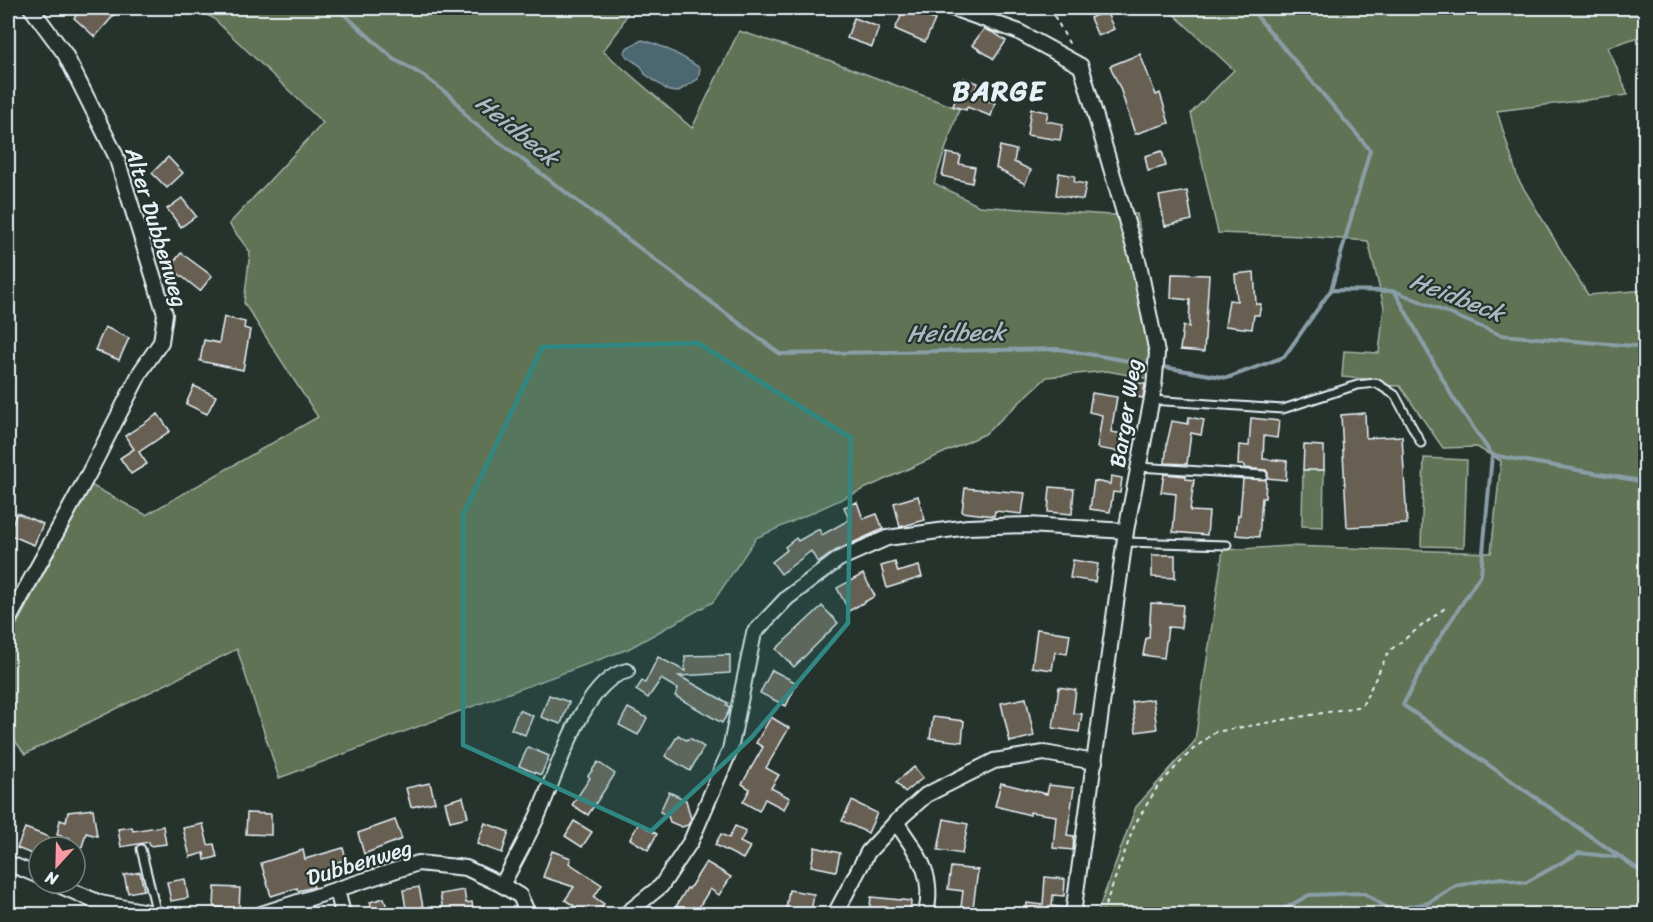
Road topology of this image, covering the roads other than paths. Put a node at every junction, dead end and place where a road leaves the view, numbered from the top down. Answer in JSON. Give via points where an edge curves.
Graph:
{"nodes":[{"id":1,"x":31,"y":8,"type":"edge"},
{"id":2,"x":952,"y":8,"type":"edge"},
{"id":3,"x":1152,"y":394,"type":"junction"},
{"id":4,"x":1420,"y":443,"type":"dead end"},
{"id":5,"x":1138,"y":466,"type":"junction"},
{"id":6,"x":1263,"y":475,"type":"dead end"},
{"id":7,"x":1125,"y":537,"type":"junction"},
{"id":8,"x":1227,"y":545,"type":"dead end"},
{"id":9,"x":8,"y":621,"type":"edge"},
{"id":10,"x":627,"y":671,"type":"dead end"},
{"id":11,"x":1095,"y":762,"type":"junction"},
{"id":12,"x":896,"y":822,"type":"junction"},
{"id":13,"x":141,"y":849,"type":"dead end"},
{"id":14,"x":8,"y":863,"type":"edge"},
{"id":15,"x":27,"y":871,"type":"edge"},
{"id":16,"x":502,"y":885,"type":"junction"},
{"id":17,"x":337,"y":890,"type":"junction"},
{"id":18,"x":82,"y":895,"type":"edge"},
{"id":19,"x":158,"y":914,"type":"edge"},
{"id":20,"x":261,"y":915,"type":"edge"},
{"id":21,"x":344,"y":915,"type":"edge"},
{"id":22,"x":528,"y":915,"type":"edge"},
{"id":23,"x":626,"y":915,"type":"edge"},
{"id":24,"x":835,"y":915,"type":"edge"},
{"id":25,"x":926,"y":915,"type":"edge"},
{"id":26,"x":1073,"y":915,"type":"edge"}],
"edges":[{"from":1,"to":9,"type":"street","name":"Alter Dubbenweg","via":[[65,54],[116,156],[165,314],[161,342],[141,371]]},
{"from":2,"to":3,"type":"street","name":"Barger Weg","via":[[1017,31],[1081,66],[1139,264],[1157,353]]},
{"from":3,"to":4,"type":"lane","via":[[1283,409],[1357,385],[1376,383],[1395,394]]},
{"from":3,"to":5,"type":"street","name":"Barger Weg"},
{"from":5,"to":6,"type":"lane"},
{"from":5,"to":7,"type":"street","name":"Barger Weg"},
{"from":7,"to":8,"type":"lane"},
{"from":7,"to":11,"type":"street","name":"Barger Weg"},
{"from":7,"to":23,"type":"street","via":[[1028,525],[968,526],[887,538],[839,559],[787,598],[754,633],[730,750],[691,841],[661,886]]},
{"from":10,"to":16,"type":"street","via":[[619,672],[600,687],[577,722],[538,816]]},
{"from":11,"to":12,"type":"street","via":[[1044,753],[994,761],[926,795]]},
{"from":11,"to":26,"type":"street","name":"Barger Weg"},
{"from":12,"to":24,"type":"street","via":[[868,852]]},
{"from":12,"to":25,"type":"street","via":[[927,871]]},
{"from":13,"to":19,"type":"lane"},
{"from":14,"to":15,"type":"street"},
{"from":16,"to":17,"type":"street","name":"Dubbenweg","via":[[466,868],[418,863]]},
{"from":16,"to":22,"type":"street","name":"Dubbenweg","via":[[520,896]]},
{"from":17,"to":20,"type":"street","name":"Dubbenweg"},
{"from":17,"to":21,"type":"street"},
{"from":18,"to":19,"type":"street","via":[[100,903]]}]}
